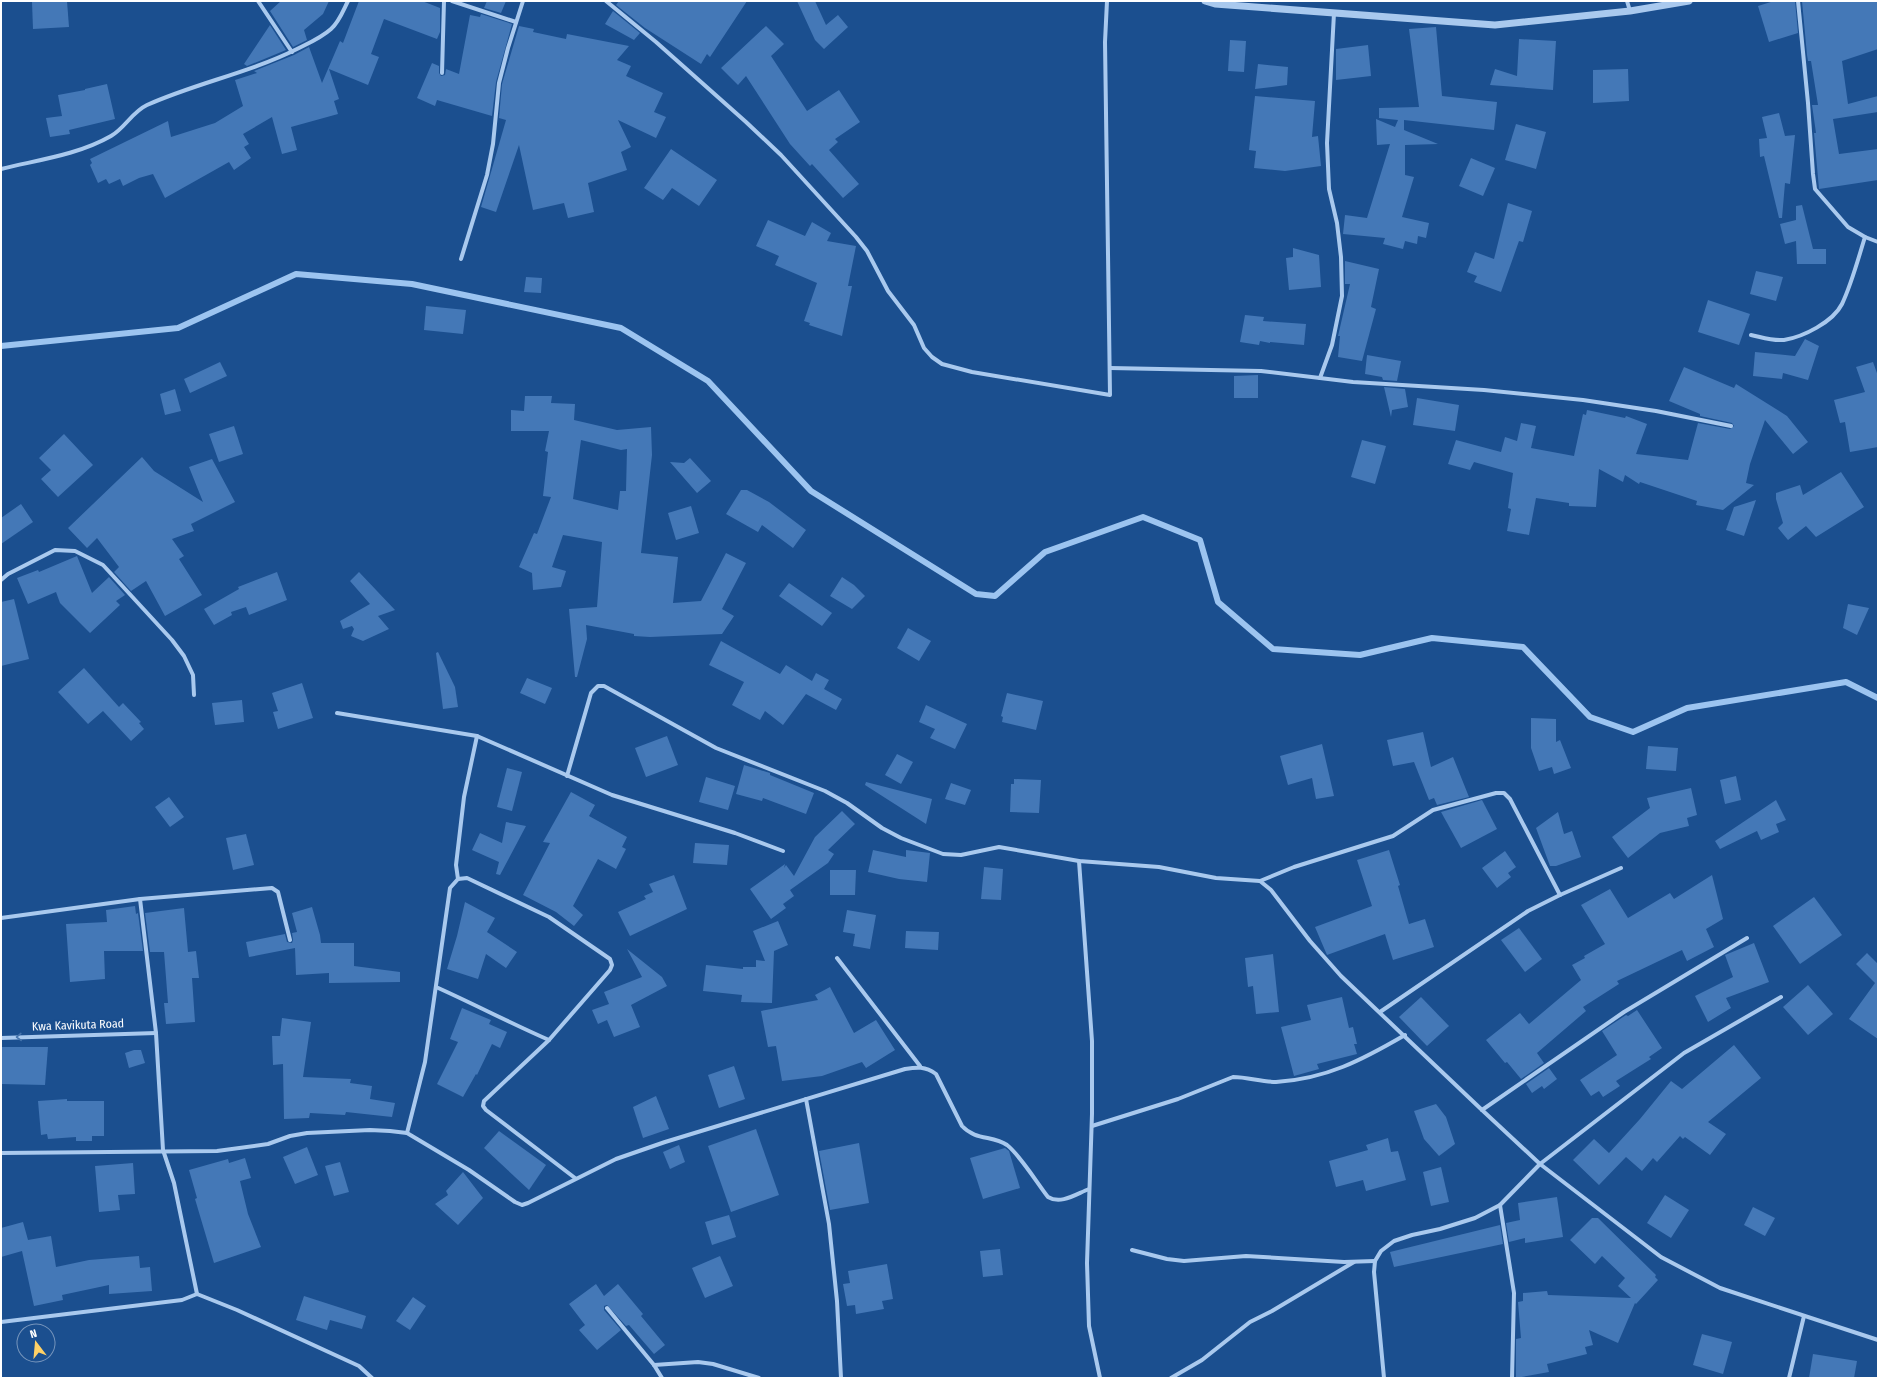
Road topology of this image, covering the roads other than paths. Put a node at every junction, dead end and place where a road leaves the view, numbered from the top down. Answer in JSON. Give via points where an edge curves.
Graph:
{"nodes":[{"id":1,"x":258,"y":1,"type":"edge"},
{"id":2,"x":348,"y":1,"type":"edge"},
{"id":3,"x":444,"y":1,"type":"edge"},
{"id":4,"x":452,"y":1,"type":"edge"},
{"id":5,"x":523,"y":1,"type":"edge"},
{"id":6,"x":606,"y":1,"type":"edge"},
{"id":7,"x":1107,"y":1,"type":"edge"},
{"id":8,"x":1205,"y":1,"type":"edge"},
{"id":9,"x":1627,"y":1,"type":"edge"},
{"id":10,"x":1689,"y":1,"type":"edge"},
{"id":11,"x":1798,"y":1,"type":"edge"},
{"id":12,"x":1630,"y":11,"type":"junction"},
{"id":13,"x":1334,"y":14,"type":"junction"},
{"id":14,"x":516,"y":22,"type":"junction"},
{"id":15,"x":292,"y":52,"type":"junction"},
{"id":16,"x":442,"y":73,"type":"dead end"},
{"id":17,"x":1,"y":169,"type":"edge"},
{"id":18,"x":1865,"y":237,"type":"junction"},
{"id":19,"x":1878,"y":242,"type":"edge"},
{"id":20,"x":461,"y":259,"type":"dead end"},
{"id":21,"x":1751,"y":335,"type":"dead end"},
{"id":22,"x":1110,"y":368,"type":"junction"},
{"id":23,"x":1320,"y":378,"type":"junction"},
{"id":24,"x":1731,"y":426,"type":"dead end"},
{"id":25,"x":1,"y":580,"type":"edge"},
{"id":26,"x":194,"y":695,"type":"dead end"},
{"id":27,"x":337,"y":713,"type":"dead end"},
{"id":28,"x":477,"y":736,"type":"junction"},
{"id":29,"x":567,"y":776,"type":"junction"},
{"id":30,"x":783,"y":851,"type":"dead end"},
{"id":31,"x":1079,"y":861,"type":"junction"},
{"id":32,"x":1621,"y":868,"type":"dead end"},
{"id":33,"x":458,"y":879,"type":"junction"},
{"id":34,"x":1260,"y":881,"type":"junction"},
{"id":35,"x":1560,"y":895,"type":"junction"},
{"id":36,"x":140,"y":899,"type":"junction"},
{"id":37,"x":1,"y":918,"type":"edge"},
{"id":38,"x":1747,"y":938,"type":"dead end"},
{"id":39,"x":290,"y":940,"type":"dead end"},
{"id":40,"x":837,"y":958,"type":"dead end"},
{"id":41,"x":436,"y":987,"type":"junction"},
{"id":42,"x":1781,"y":997,"type":"dead end"},
{"id":43,"x":1380,"y":1012,"type":"junction"},
{"id":44,"x":156,"y":1033,"type":"junction"},
{"id":45,"x":1405,"y":1035,"type":"junction"},
{"id":46,"x":1,"y":1038,"type":"edge"},
{"id":47,"x":549,"y":1040,"type":"junction"},
{"id":48,"x":920,"y":1066,"type":"junction"},
{"id":49,"x":806,"y":1099,"type":"junction"},
{"id":50,"x":1482,"y":1110,"type":"junction"},
{"id":51,"x":1092,"y":1126,"type":"junction"},
{"id":52,"x":408,"y":1133,"type":"junction"},
{"id":53,"x":162,"y":1150,"type":"junction"},
{"id":54,"x":1,"y":1152,"type":"edge"},
{"id":55,"x":1540,"y":1164,"type":"junction"},
{"id":56,"x":575,"y":1178,"type":"junction"},
{"id":57,"x":1089,"y":1189,"type":"junction"},
{"id":58,"x":1500,"y":1205,"type":"junction"},
{"id":59,"x":1132,"y":1250,"type":"dead end"},
{"id":60,"x":1355,"y":1261,"type":"junction"},
{"id":61,"x":1375,"y":1261,"type":"junction"},
{"id":62,"x":197,"y":1294,"type":"junction"},
{"id":63,"x":606,"y":1308,"type":"dead end"},
{"id":64,"x":1804,"y":1316,"type":"junction"},
{"id":65,"x":1,"y":1322,"type":"edge"},
{"id":66,"x":1878,"y":1340,"type":"edge"},
{"id":67,"x":654,"y":1365,"type":"junction"},
{"id":68,"x":372,"y":1378,"type":"edge"},
{"id":69,"x":662,"y":1378,"type":"edge"},
{"id":70,"x":759,"y":1378,"type":"edge"},
{"id":71,"x":841,"y":1378,"type":"edge"},
{"id":72,"x":1100,"y":1378,"type":"edge"},
{"id":73,"x":1171,"y":1378,"type":"edge"},
{"id":74,"x":1384,"y":1378,"type":"edge"},
{"id":75,"x":1512,"y":1378,"type":"edge"},
{"id":76,"x":1789,"y":1378,"type":"edge"}],
"edges":[{"from":1,"to":15,"type":"street"},
{"from":2,"to":15,"type":"street","via":[[341,17],[332,28],[319,39]]},
{"from":3,"to":16,"type":"street"},
{"from":4,"to":14,"type":"street"},
{"from":5,"to":14,"type":"street"},
{"from":6,"to":22,"type":"street","via":[[656,42],[781,155],[867,251],[888,291],[914,325],[924,348],[932,357],[942,364],[972,372],[1110,395]]},
{"from":7,"to":22,"type":"street","via":[[1105,42]]},
{"from":8,"to":13,"type":"street"},
{"from":9,"to":12,"type":"street"},
{"from":10,"to":12,"type":"street"},
{"from":11,"to":18,"type":"street","via":[[1815,189],[1848,227]]},
{"from":12,"to":13,"type":"street","via":[[1495,25]]},
{"from":13,"to":23,"type":"street","via":[[1327,143],[1329,189],[1341,257],[1342,296],[1332,344]]},
{"from":14,"to":20,"type":"street","via":[[499,83],[487,175]]},
{"from":15,"to":17,"type":"street","via":[[146,106],[130,118],[120,131],[83,148]]},
{"from":18,"to":19,"type":"street"},
{"from":18,"to":21,"type":"street","via":[[1842,305],[1831,317],[1791,338],[1773,340]]},
{"from":22,"to":23,"type":"street","via":[[1261,371]]},
{"from":23,"to":24,"type":"street","via":[[1583,400]]},
{"from":25,"to":26,"type":"street","via":[[55,550],[75,551],[103,564],[184,656],[193,675]]},
{"from":27,"to":28,"type":"street"},
{"from":28,"to":29,"type":"street"},
{"from":28,"to":33,"type":"street","via":[[464,797],[456,865]]},
{"from":29,"to":30,"type":"street","via":[[612,795],[735,833]]},
{"from":29,"to":31,"type":"street","via":[[591,693],[598,686],[604,686],[716,748],[825,791],[882,828],[920,846],[952,855],[999,847]]},
{"from":31,"to":34,"type":"street","via":[[1159,867],[1216,878]]},
{"from":31,"to":51,"type":"street","via":[[1092,1041]]},
{"from":32,"to":35,"type":"street"},
{"from":33,"to":41,"type":"street","via":[[450,888]]},
{"from":33,"to":47,"type":"street","via":[[476,881],[549,917],[610,959],[610,970]]},
{"from":34,"to":35,"type":"street","via":[[1294,867],[1393,836],[1422,816],[1445,805],[1504,793],[1510,799]]},
{"from":34,"to":43,"type":"street","via":[[1271,890],[1336,970]]},
{"from":35,"to":43,"type":"street","via":[[1528,912]]},
{"from":36,"to":37,"type":"street"},
{"from":36,"to":39,"type":"street","via":[[275,889],[282,902]]},
{"from":36,"to":44,"type":"street"},
{"from":38,"to":50,"type":"street","via":[[1624,1012]]},
{"from":40,"to":48,"type":"street"},
{"from":41,"to":47,"type":"street"},
{"from":41,"to":52,"type":"street","via":[[425,1062]]},
{"from":42,"to":55,"type":"street","via":[[1684,1053]]},
{"from":43,"to":45,"type":"street"},
{"from":44,"to":46,"type":"street","name":"Kwa Kavikuta Road","one_way":true},
{"from":44,"to":53,"type":"street"},
{"from":45,"to":50,"type":"street"},
{"from":45,"to":51,"type":"street","via":[[1373,1054],[1331,1072],[1276,1082],[1233,1077],[1178,1099]]},
{"from":47,"to":56,"type":"street","via":[[486,1098],[483,1106]]},
{"from":48,"to":49,"type":"street"},
{"from":48,"to":57,"type":"street","via":[[936,1074],[968,1133],[1006,1144],[1048,1197],[1054,1201],[1062,1200]]},
{"from":49,"to":56,"type":"street","via":[[665,1142],[616,1159]]},
{"from":49,"to":71,"type":"street","via":[[829,1224]]},
{"from":50,"to":55,"type":"street"},
{"from":51,"to":57,"type":"street"},
{"from":52,"to":53,"type":"street","via":[[370,1130],[307,1133],[268,1144],[217,1150]]},
{"from":52,"to":56,"type":"street","via":[[522,1205]]},
{"from":53,"to":54,"type":"street"},
{"from":53,"to":62,"type":"street","via":[[174,1183]]},
{"from":55,"to":58,"type":"street"},
{"from":55,"to":64,"type":"street","via":[[1662,1257],[1720,1288]]},
{"from":57,"to":72,"type":"street","via":[[1089,1326]]},
{"from":58,"to":61,"type":"street","via":[[1474,1218],[1394,1242],[1381,1251]]},
{"from":58,"to":75,"type":"street","via":[[1514,1293]]},
{"from":59,"to":60,"type":"street","via":[[1184,1261],[1246,1256]]},
{"from":60,"to":61,"type":"street"},
{"from":60,"to":73,"type":"street","via":[[1272,1312],[1250,1322],[1202,1360]]},
{"from":61,"to":74,"type":"street","via":[[1375,1298]]},
{"from":62,"to":65,"type":"street","via":[[182,1300]]},
{"from":62,"to":68,"type":"street","via":[[360,1366]]},
{"from":63,"to":67,"type":"street"},
{"from":64,"to":66,"type":"street"},
{"from":64,"to":76,"type":"street"},
{"from":67,"to":69,"type":"street"},
{"from":67,"to":70,"type":"street","via":[[698,1362]]}]}
